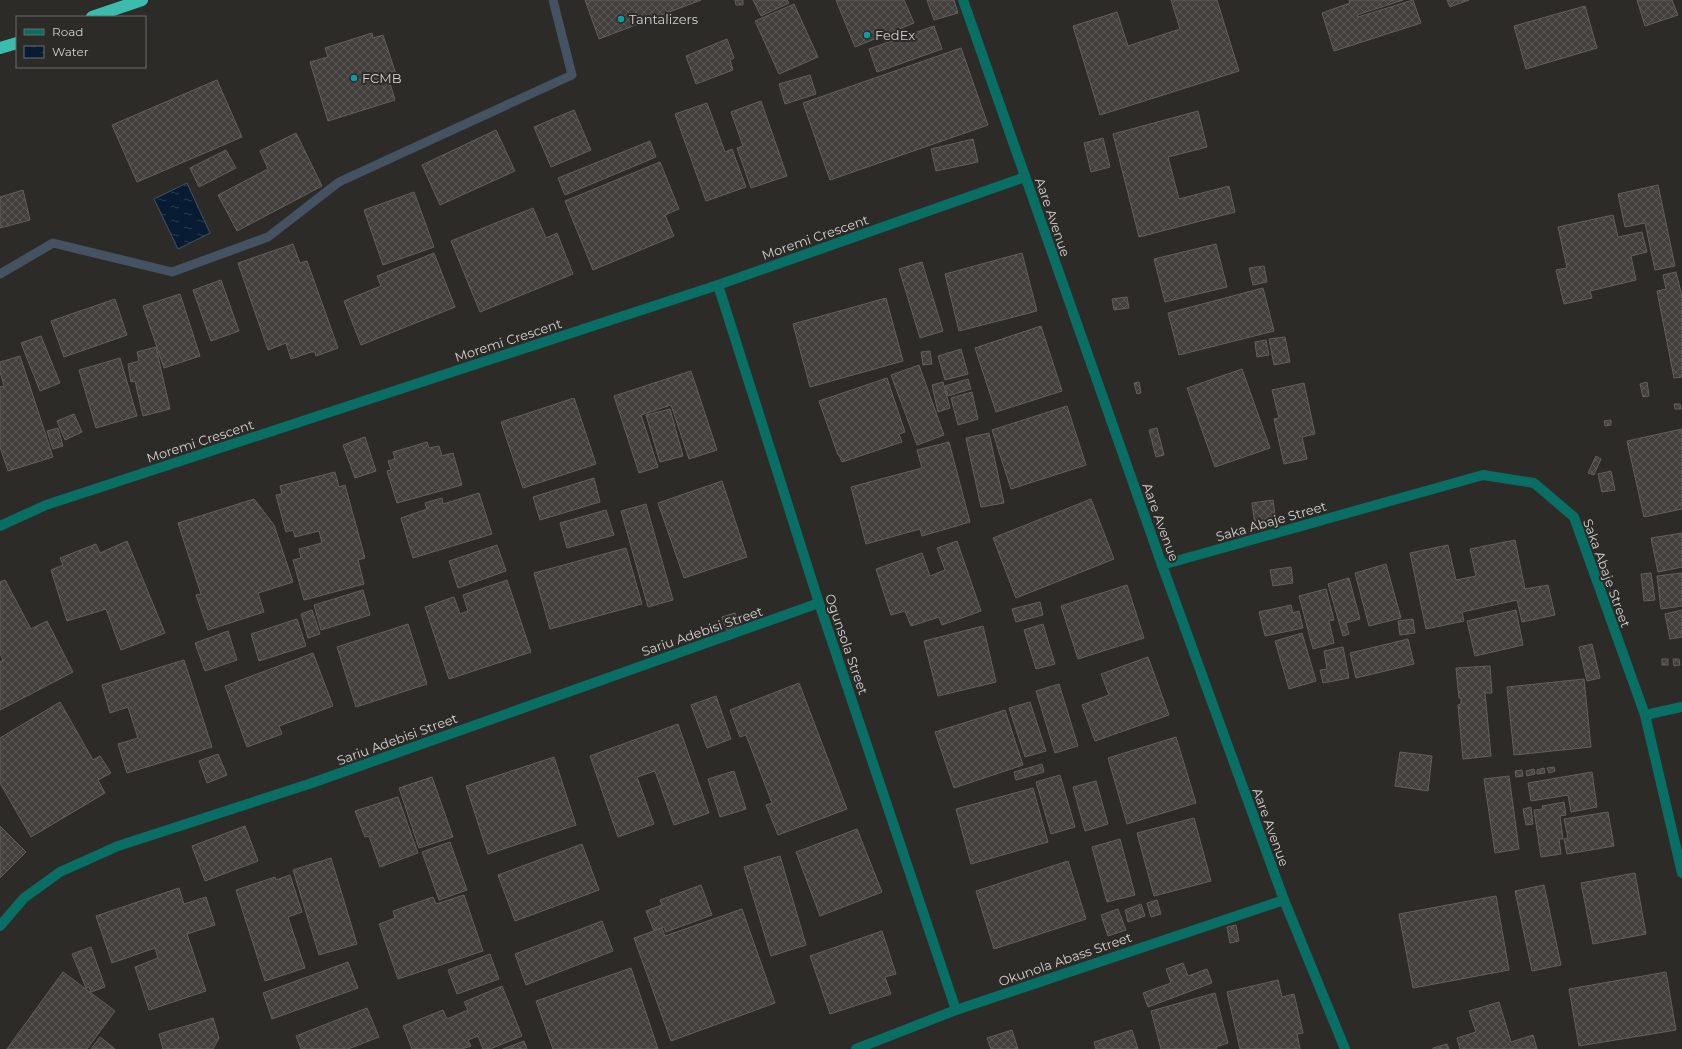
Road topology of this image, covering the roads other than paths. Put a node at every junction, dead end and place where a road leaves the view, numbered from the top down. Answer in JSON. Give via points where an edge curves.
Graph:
{"nodes":[{"id":1,"x":142,"y":0,"type":"edge"},
{"id":2,"x":963,"y":0,"type":"edge"},
{"id":3,"x":95,"y":16,"type":"edge"},
{"id":4,"x":16,"y":43,"type":"edge"},
{"id":5,"x":0,"y":48,"type":"edge"},
{"id":6,"x":1025,"y":177,"type":"junction"},
{"id":7,"x":718,"y":285,"type":"junction"},
{"id":8,"x":0,"y":526,"type":"edge"},
{"id":9,"x":1162,"y":565,"type":"junction"},
{"id":10,"x":819,"y":604,"type":"junction"},
{"id":11,"x":1682,"y":707,"type":"edge"},
{"id":12,"x":1645,"y":715,"type":"junction"},
{"id":13,"x":1682,"y":873,"type":"edge"},
{"id":14,"x":1284,"y":900,"type":"junction"},
{"id":15,"x":0,"y":926,"type":"edge"},
{"id":16,"x":956,"y":1010,"type":"junction"},
{"id":17,"x":856,"y":1049,"type":"edge"},
{"id":18,"x":1345,"y":1049,"type":"edge"}],
"edges":[{"from":1,"to":3,"type":"highway"},
{"from":2,"to":6,"type":"street","name":"Aare Avenue"},
{"from":4,"to":5,"type":"highway"},
{"from":6,"to":7,"type":"street","name":"Moremi Crescent"},
{"from":6,"to":9,"type":"street","name":"Aare Avenue"},
{"from":7,"to":8,"type":"street","name":"Moremi Crescent","via":[[46,505]]},
{"from":7,"to":10,"type":"street","name":"Ogunsola Street"},
{"from":9,"to":12,"type":"street","name":"Saka Abaje Street","via":[[1483,474],[1534,483],[1574,517]]},
{"from":9,"to":14,"type":"street","name":"Aare Avenue"},
{"from":10,"to":15,"type":"street","name":"Sariu Adebisi Street","via":[[312,783],[118,846],[60,872],[24,898]]},
{"from":10,"to":16,"type":"street","name":"Ogunsola Street"},
{"from":11,"to":12,"type":"street"},
{"from":12,"to":13,"type":"street","name":"Saka Abaje Street"},
{"from":14,"to":16,"type":"street","name":"Okunola Abass Street"},
{"from":14,"to":18,"type":"street","name":"Aare Avenue"},
{"from":16,"to":17,"type":"street","name":"Okunola Abass Street"}]}
